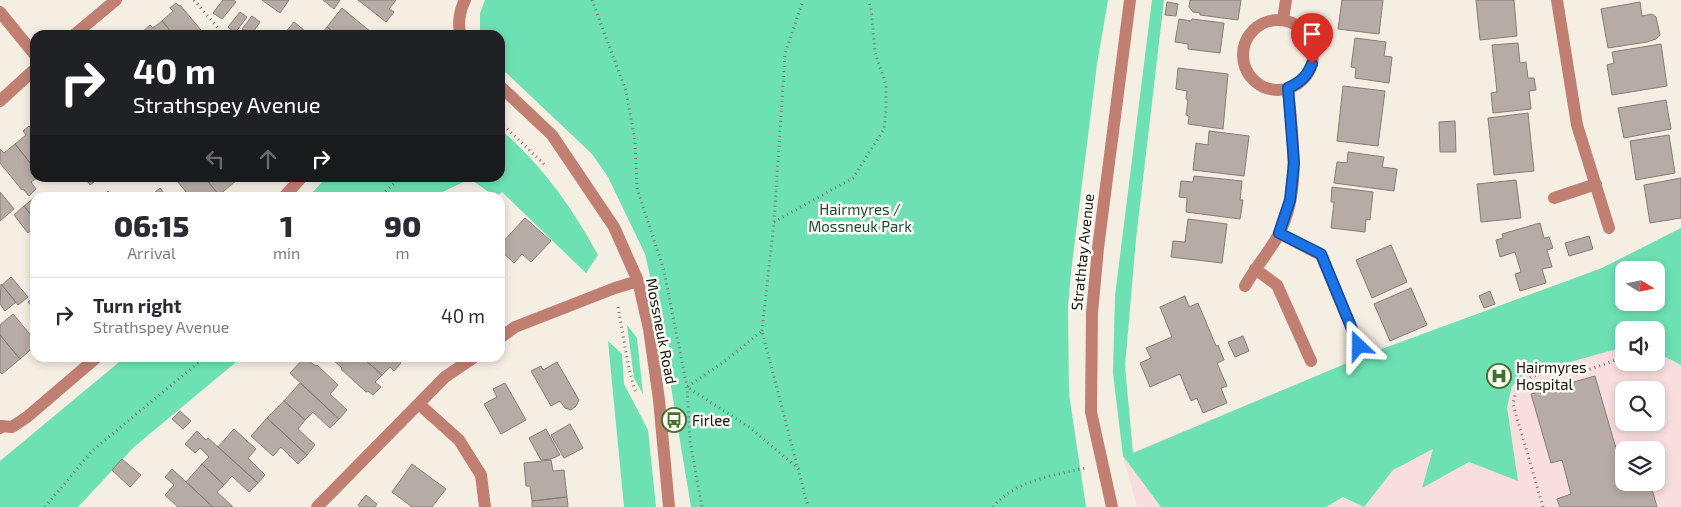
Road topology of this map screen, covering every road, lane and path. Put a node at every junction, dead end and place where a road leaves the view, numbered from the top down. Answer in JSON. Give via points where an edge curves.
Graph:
{"nodes":[{"id":1,"x":116,"y":0,"type":"edge"},
{"id":2,"x":194,"y":0,"type":"edge"},
{"id":3,"x":465,"y":0,"type":"edge"},
{"id":4,"x":592,"y":0,"type":"edge"},
{"id":5,"x":803,"y":0,"type":"edge"},
{"id":6,"x":868,"y":0,"type":"edge"},
{"id":7,"x":1130,"y":0,"type":"edge"},
{"id":8,"x":1286,"y":0,"type":"edge"},
{"id":9,"x":1557,"y":0,"type":"edge"},
{"id":10,"x":0,"y":12,"type":"edge"},
{"id":11,"x":1283,"y":20,"type":"junction"},
{"id":12,"x":80,"y":30,"type":"edge"},
{"id":13,"x":220,"y":30,"type":"edge"},
{"id":14,"x":457,"y":30,"type":"edge"},
{"id":15,"x":30,"y":49,"type":"edge"},
{"id":16,"x":30,"y":74,"type":"edge"},
{"id":17,"x":1288,"y":88,"type":"junction"},
{"id":18,"x":505,"y":91,"type":"edge"},
{"id":19,"x":0,"y":101,"type":"edge"},
{"id":20,"x":505,"y":127,"type":"edge"},
{"id":21,"x":548,"y":168,"type":"dead end"},
{"id":22,"x":297,"y":182,"type":"edge"},
{"id":23,"x":396,"y":182,"type":"edge"},
{"id":24,"x":1596,"y":184,"type":"junction"},
{"id":25,"x":288,"y":192,"type":"edge"},
{"id":26,"x":385,"y":192,"type":"edge"},
{"id":27,"x":1554,"y":198,"type":"dead end"},
{"id":28,"x":774,"y":222,"type":"junction"},
{"id":29,"x":1609,"y":228,"type":"dead end"},
{"id":30,"x":1279,"y":233,"type":"junction"},
{"id":31,"x":1255,"y":269,"type":"junction"},
{"id":32,"x":638,"y":281,"type":"junction"},
{"id":33,"x":1245,"y":286,"type":"dead end"},
{"id":34,"x":615,"y":288,"type":"junction"},
{"id":35,"x":762,"y":331,"type":"junction"},
{"id":36,"x":505,"y":334,"type":"edge"},
{"id":37,"x":1359,"y":346,"type":"dead end"},
{"id":38,"x":1615,"y":360,"type":"edge"},
{"id":39,"x":1311,"y":361,"type":"dead end"},
{"id":40,"x":91,"y":362,"type":"edge"},
{"id":41,"x":199,"y":362,"type":"edge"},
{"id":42,"x":467,"y":362,"type":"edge"},
{"id":43,"x":687,"y":387,"type":"junction"},
{"id":44,"x":659,"y":400,"type":"junction"},
{"id":45,"x":419,"y":404,"type":"junction"},
{"id":46,"x":0,"y":427,"type":"edge"},
{"id":47,"x":1102,"y":463,"type":"junction"},
{"id":48,"x":799,"y":469,"type":"junction"},
{"id":49,"x":45,"y":507,"type":"edge"},
{"id":50,"x":317,"y":507,"type":"edge"},
{"id":51,"x":485,"y":507,"type":"edge"},
{"id":52,"x":669,"y":507,"type":"edge"},
{"id":53,"x":702,"y":507,"type":"edge"},
{"id":54,"x":808,"y":507,"type":"edge"},
{"id":55,"x":992,"y":507,"type":"edge"},
{"id":56,"x":1112,"y":507,"type":"edge"},
{"id":57,"x":1543,"y":507,"type":"edge"}],
"edges":[{"from":1,"to":12,"type":"street"},
{"from":2,"to":13,"type":"path"},
{"from":3,"to":14,"type":"street"},
{"from":4,"to":43,"type":"path","via":[[626,91],[635,141],[637,188],[664,271]]},
{"from":5,"to":28,"type":"path","via":[[785,54]]},
{"from":6,"to":28,"type":"path","via":[[875,53],[886,84],[884,129],[854,178]]},
{"from":7,"to":47,"type":"street","name":"Strathtay Avenue","via":[[1092,314],[1092,412]]},
{"from":8,"to":11,"type":"street"},
{"from":9,"to":24,"type":"street","via":[[1577,125]]},
{"from":10,"to":15,"type":"street"},
{"from":11,"to":17,"type":"street","via":[[1304,30],[1314,52],[1307,74]]},
{"from":11,"to":17,"type":"street","via":[[1261,24],[1246,40],[1243,51],[1244,63],[1256,82],[1277,90]]},
{"from":16,"to":19,"type":"street"},
{"from":17,"to":30,"type":"street","via":[[1294,163],[1290,200]]},
{"from":18,"to":32,"type":"street","name":"Mossneuk Road","via":[[552,134],[614,227]]},
{"from":20,"to":21,"type":"path"},
{"from":22,"to":25,"type":"street"},
{"from":23,"to":26,"type":"path"},
{"from":24,"to":27,"type":"street"},
{"from":24,"to":29,"type":"street"},
{"from":28,"to":35,"type":"path"},
{"from":30,"to":31,"type":"street"},
{"from":30,"to":37,"type":"street","via":[[1321,254]]},
{"from":31,"to":33,"type":"street"},
{"from":31,"to":39,"type":"street","via":[[1277,285]]},
{"from":32,"to":34,"type":"street"},
{"from":32,"to":44,"type":"street","name":"Mossneuk Road"},
{"from":34,"to":36,"type":"street","via":[[515,327]]},
{"from":34,"to":44,"type":"path","via":[[634,388],[642,399]]},
{"from":35,"to":43,"type":"path"},
{"from":35,"to":48,"type":"path"},
{"from":38,"to":57,"type":"path","via":[[1574,375],[1571,365],[1531,377],[1516,391],[1513,404]]},
{"from":40,"to":46,"type":"street","via":[[27,417],[12,427]]},
{"from":41,"to":49,"type":"path","via":[[93,450]]},
{"from":42,"to":45,"type":"street","via":[[445,377]]},
{"from":43,"to":48,"type":"path","via":[[749,427]]},
{"from":43,"to":53,"type":"path","via":[[690,440]]},
{"from":44,"to":52,"type":"street","name":"Mossneuk Road"},
{"from":45,"to":50,"type":"street"},
{"from":45,"to":51,"type":"street","via":[[464,447],[481,474]]},
{"from":47,"to":55,"type":"path","via":[[1027,482]]},
{"from":47,"to":56,"type":"street","name":"Strathtay Avenue"},
{"from":48,"to":54,"type":"path"}]}
